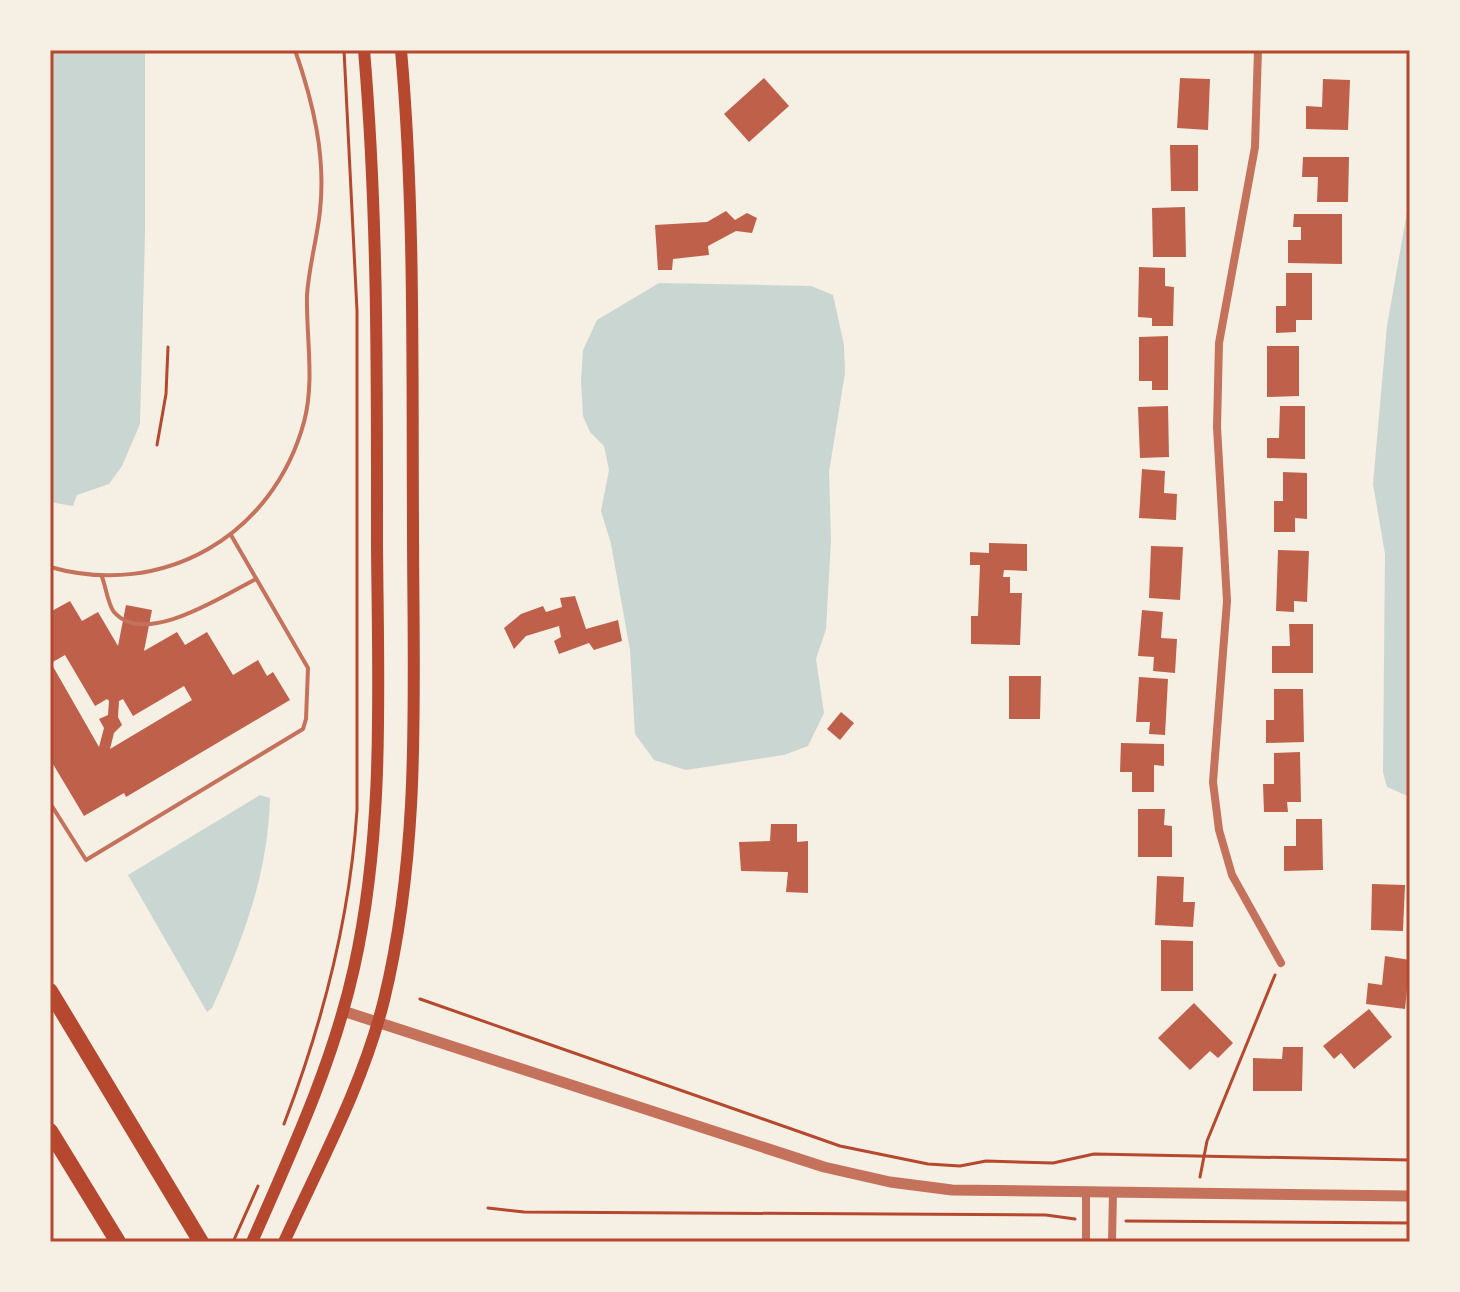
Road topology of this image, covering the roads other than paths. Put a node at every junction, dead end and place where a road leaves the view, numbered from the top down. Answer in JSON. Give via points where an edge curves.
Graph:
{"nodes":[{"id":1,"x":295,"y":50,"type":"edge"},
{"id":2,"x":364,"y":50,"type":"edge"},
{"id":3,"x":401,"y":50,"type":"edge"},
{"id":4,"x":1258,"y":50,"type":"edge"},
{"id":5,"x":231,"y":535,"type":"junction"},
{"id":6,"x":50,"y":567,"type":"edge"},
{"id":7,"x":102,"y":577,"type":"junction"},
{"id":8,"x":256,"y":579,"type":"junction"},
{"id":9,"x":50,"y":803,"type":"edge"},
{"id":10,"x":1281,"y":963,"type":"road end"},
{"id":11,"x":50,"y":991,"type":"edge"},
{"id":12,"x":343,"y":1011,"type":"junction"},
{"id":13,"x":378,"y":1021,"type":"junction"},
{"id":14,"x":50,"y":1131,"type":"edge"},
{"id":15,"x":1086,"y":1191,"type":"junction"},
{"id":16,"x":1113,"y":1192,"type":"junction"},
{"id":17,"x":1410,"y":1196,"type":"edge"},
{"id":18,"x":118,"y":1242,"type":"edge"},
{"id":19,"x":201,"y":1242,"type":"edge"},
{"id":20,"x":252,"y":1242,"type":"edge"},
{"id":21,"x":284,"y":1242,"type":"edge"},
{"id":22,"x":1086,"y":1242,"type":"edge"},
{"id":23,"x":1112,"y":1242,"type":"edge"}],
"edges":[{"from":1,"to":5,"type":"lane","via":[[319,131],[321,166],[321,207],[307,296],[310,382],[294,451],[279,482]]},
{"from":2,"to":12,"type":"main road","via":[[376,327],[377,759],[365,914]]},
{"from":3,"to":13,"type":"main road","via":[[412,328],[413,792],[401,919]]},
{"from":4,"to":10,"type":"street","via":[[1255,147],[1219,343],[1217,427],[1227,601],[1213,782],[1232,875]]},
{"from":5,"to":7,"type":"lane","via":[[180,563]]},
{"from":5,"to":8,"type":"lane"},
{"from":6,"to":7,"type":"lane"},
{"from":7,"to":8,"type":"lane","via":[[113,612],[131,624],[158,624]]},
{"from":8,"to":9,"type":"lane","via":[[308,668],[303,729],[86,860]]},
{"from":11,"to":19,"type":"highway"},
{"from":12,"to":13,"type":"street"},
{"from":12,"to":20,"type":"main road"},
{"from":13,"to":15,"type":"street","via":[[854,1175],[952,1190]]},
{"from":13,"to":21,"type":"main road","via":[[349,1104]]},
{"from":14,"to":18,"type":"highway"},
{"from":15,"to":16,"type":"street"},
{"from":15,"to":22,"type":"street"},
{"from":16,"to":17,"type":"street"},
{"from":16,"to":23,"type":"street"}]}
